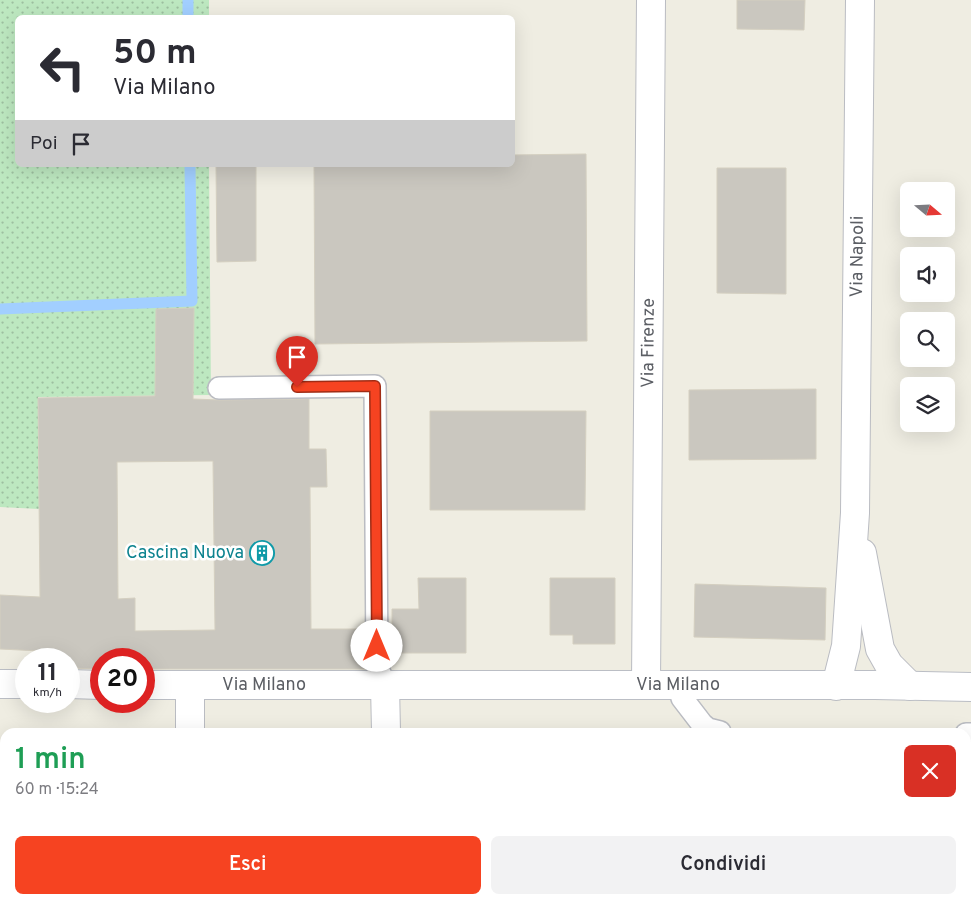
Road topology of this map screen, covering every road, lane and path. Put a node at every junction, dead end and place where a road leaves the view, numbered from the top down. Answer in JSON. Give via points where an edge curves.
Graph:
{"nodes":[{"id":1,"x":651,"y":0,"type":"edge"},
{"id":2,"x":860,"y":0,"type":"edge"},
{"id":3,"x":219,"y":388,"type":"dead end"},
{"id":4,"x":855,"y":513,"type":"junction"},
{"id":5,"x":0,"y":684,"type":"edge"},
{"id":6,"x":15,"y":684,"type":"edge"},
{"id":7,"x":155,"y":685,"type":"edge"},
{"id":8,"x":385,"y":685,"type":"junction"},
{"id":9,"x":646,"y":685,"type":"junction"},
{"id":10,"x":190,"y":686,"type":"junction"},
{"id":11,"x":679,"y":686,"type":"junction"},
{"id":12,"x":836,"y":686,"type":"junction"},
{"id":13,"x":910,"y":686,"type":"junction"},
{"id":14,"x":971,"y":687,"type":"edge"},
{"id":15,"x":190,"y":728,"type":"edge"},
{"id":16,"x":386,"y":728,"type":"edge"},
{"id":17,"x":707,"y":728,"type":"edge"}],
"edges":[{"from":1,"to":9,"type":"street","name":"Via Firenze"},
{"from":2,"to":4,"type":"street","name":"Via Napoli"},
{"from":3,"to":8,"type":"lane","via":[[375,386],[377,666]]},
{"from":4,"to":12,"type":"street","name":"Via Napoli","via":[[846,646]]},
{"from":4,"to":13,"type":"street","name":"Via Napoli","via":[[880,649],[889,665]]},
{"from":5,"to":6,"type":"street"},
{"from":7,"to":10,"type":"street","name":"Via Milano"},
{"from":8,"to":9,"type":"street","name":"Via Milano"},
{"from":8,"to":10,"type":"street","name":"Via Milano"},
{"from":8,"to":16,"type":"street"},
{"from":9,"to":11,"type":"street","name":"Via Milano"},
{"from":10,"to":15,"type":"street"},
{"from":11,"to":12,"type":"street","name":"Via Milano"},
{"from":11,"to":17,"type":"lane","via":[[682,698]]},
{"from":12,"to":13,"type":"street","name":"Via Milano"},
{"from":13,"to":14,"type":"street","name":"Via Milano"}]}
